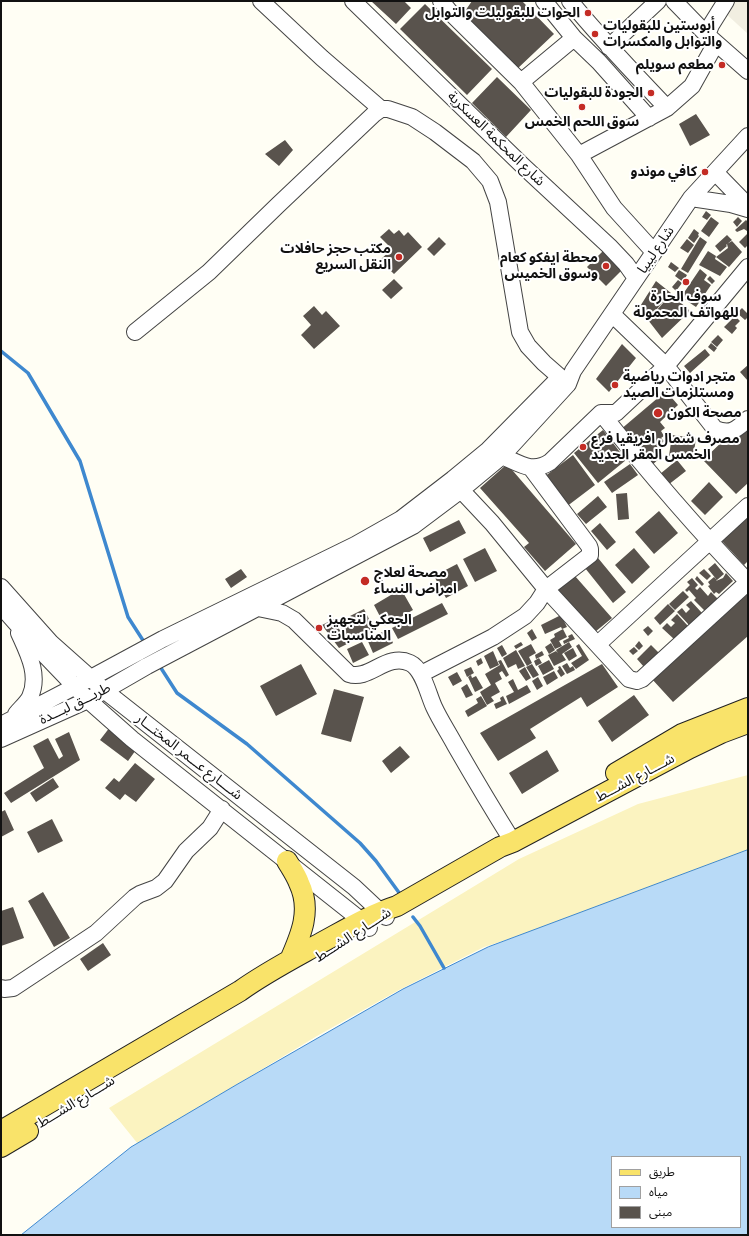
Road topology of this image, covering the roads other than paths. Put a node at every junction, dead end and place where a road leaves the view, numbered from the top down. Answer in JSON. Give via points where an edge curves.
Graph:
{"nodes":[{"id":1,"x":261,"y":1,"type":"edge"},
{"id":2,"x":353,"y":1,"type":"edge"},
{"id":3,"x":544,"y":1,"type":"edge"},
{"id":4,"x":570,"y":1,"type":"edge"},
{"id":5,"x":658,"y":1,"type":"edge"},
{"id":6,"x":674,"y":1,"type":"edge"},
{"id":7,"x":726,"y":1,"type":"edge"},
{"id":8,"x":450,"y":4,"type":"edge"},
{"id":9,"x":574,"y":38,"type":"junction"},
{"id":10,"x":711,"y":39,"type":"junction"},
{"id":11,"x":609,"y":47,"type":"junction"},
{"id":12,"x":748,"y":71,"type":"edge"},
{"id":13,"x":521,"y":82,"type":"junction"},
{"id":14,"x":667,"y":108,"type":"junction"},
{"id":15,"x":381,"y":109,"type":"junction"},
{"id":16,"x":649,"y":118,"type":"junction"},
{"id":17,"x":748,"y":136,"type":"edge"},
{"id":18,"x":579,"y":155,"type":"junction"},
{"id":19,"x":715,"y":172,"type":"junction"},
{"id":20,"x":691,"y":198,"type":"junction"},
{"id":21,"x":748,"y":207,"type":"edge"},
{"id":22,"x":654,"y":252,"type":"junction"},
{"id":23,"x":748,"y":267,"type":"edge"},
{"id":24,"x":636,"y":278,"type":"junction"},
{"id":25,"x":612,"y":314,"type":"junction"},
{"id":26,"x":135,"y":332,"type":"dead end"},
{"id":27,"x":666,"y":366,"type":"junction"},
{"id":28,"x":567,"y":377,"type":"junction"},
{"id":29,"x":601,"y":413,"type":"junction"},
{"id":30,"x":748,"y":419,"type":"edge"},
{"id":31,"x":502,"y":456,"type":"junction"},
{"id":32,"x":531,"y":468,"type":"junction"},
{"id":33,"x":461,"y":490,"type":"junction"},
{"id":34,"x":748,"y":506,"type":"edge"},
{"id":35,"x":709,"y":542,"type":"junction"},
{"id":36,"x":748,"y":582,"type":"edge"},
{"id":37,"x":1,"y":587,"type":"edge"},
{"id":38,"x":546,"y":589,"type":"junction"},
{"id":39,"x":1,"y":606,"type":"edge"},
{"id":40,"x":258,"y":608,"type":"junction"},
{"id":41,"x":14,"y":621,"type":"junction"},
{"id":42,"x":598,"y":644,"type":"junction"},
{"id":43,"x":421,"y":674,"type":"junction"},
{"id":44,"x":92,"y":678,"type":"junction"},
{"id":45,"x":76,"y":686,"type":"junction"},
{"id":46,"x":105,"y":690,"type":"junction"},
{"id":47,"x":88,"y":700,"type":"junction"},
{"id":48,"x":748,"y":708,"type":"edge"},
{"id":49,"x":7,"y":722,"type":"edge"},
{"id":50,"x":748,"y":723,"type":"edge"},
{"id":51,"x":1,"y":738,"type":"edge"},
{"id":52,"x":222,"y":809,"type":"junction"},
{"id":53,"x":508,"y":842,"type":"junction"},
{"id":54,"x":287,"y":861,"type":"junction"},
{"id":55,"x":388,"y":912,"type":"junction"},
{"id":56,"x":365,"y":924,"type":"junction"},
{"id":57,"x":290,"y":960,"type":"junction"},
{"id":58,"x":1,"y":988,"type":"edge"},
{"id":59,"x":1,"y":1131,"type":"edge"},
{"id":60,"x":1,"y":1147,"type":"edge"}],
"edges":[{"from":1,"to":15,"type":"street"},
{"from":2,"to":24,"type":"street","name":"شارع المحكمة العسكرية","via":[[609,246]]},
{"from":3,"to":9,"type":"street"},
{"from":4,"to":11,"type":"street"},
{"from":5,"to":11,"type":"street"},
{"from":6,"to":10,"type":"street"},
{"from":7,"to":10,"type":"street","via":[[711,25]]},
{"from":8,"to":13,"type":"street"},
{"from":9,"to":13,"type":"street"},
{"from":9,"to":16,"type":"street"},
{"from":10,"to":12,"type":"street"},
{"from":10,"to":14,"type":"street","via":[[692,86]]},
{"from":11,"to":14,"type":"street"},
{"from":13,"to":18,"type":"street"},
{"from":14,"to":16,"type":"street"},
{"from":15,"to":26,"type":"street","via":[[210,272]]},
{"from":15,"to":28,"type":"street","via":[[388,108],[412,117],[473,161],[490,181],[498,202],[520,332],[528,346],[544,363]]},
{"from":16,"to":18,"type":"street"},
{"from":17,"to":19,"type":"street","name":"شارع ليبيا"},
{"from":18,"to":22,"type":"street","via":[[614,208]]},
{"from":19,"to":20,"type":"street","name":"شارع ليبيا"},
{"from":19,"to":21,"type":"street"},
{"from":20,"to":21,"type":"street"},
{"from":20,"to":22,"type":"street","name":"شارع ليبيا"},
{"from":22,"to":24,"type":"street","name":"شارع ليبيا"},
{"from":23,"to":27,"type":"street"},
{"from":24,"to":25,"type":"street","name":"شارع ليبيا"},
{"from":25,"to":27,"type":"street"},
{"from":25,"to":28,"type":"street","name":"شارع ليبيا"},
{"from":27,"to":29,"type":"street","via":[[616,413]]},
{"from":27,"to":30,"type":"street","via":[[714,429],[732,431]]},
{"from":28,"to":31,"type":"street","name":"طريـــق لبـــدة"},
{"from":28,"to":44,"type":"street","name":"طريـــق لبـــدة","via":[[550,388],[487,450],[401,519],[355,545],[137,652]]},
{"from":29,"to":32,"type":"street","via":[[550,462]]},
{"from":29,"to":35,"type":"street"},
{"from":31,"to":32,"type":"street"},
{"from":31,"to":33,"type":"street","name":"طريـــق لبـــدة"},
{"from":32,"to":38,"type":"street","via":[[591,552]]},
{"from":33,"to":38,"type":"street","via":[[492,523]]},
{"from":33,"to":40,"type":"street","name":"طريـــق لبـــدة","via":[[413,526]]},
{"from":34,"to":35,"type":"street"},
{"from":35,"to":36,"type":"street"},
{"from":35,"to":42,"type":"street"},
{"from":36,"to":42,"type":"street","via":[[642,679],[629,679]]},
{"from":37,"to":44,"type":"street","name":"شــــارع عـــمر المختـــار","via":[[51,643]]},
{"from":38,"to":42,"type":"street"},
{"from":38,"to":43,"type":"street","via":[[538,604],[525,616],[492,637]]},
{"from":39,"to":41,"type":"street","name":"شــــارع عـــمر المختـــار"},
{"from":40,"to":43,"type":"street","via":[[294,620],[349,674],[360,675],[398,660],[416,666]]},
{"from":40,"to":46,"type":"street","name":"طريـــق لبـــدة"},
{"from":41,"to":45,"type":"street","name":"شــــارع عـــمر المختـــار"},
{"from":41,"to":49,"type":"street","via":[[31,661],[34,678],[29,698]]},
{"from":43,"to":53,"type":"street","via":[[438,714]]},
{"from":44,"to":45,"type":"street","name":"طريـــق لبـــدة"},
{"from":44,"to":46,"type":"street","name":"شــــارع عـــمر المختـــار"},
{"from":45,"to":47,"type":"street","name":"شــــارع عـــمر المختـــار"},
{"from":45,"to":49,"type":"street","name":"طريـــق لبـــدة"},
{"from":46,"to":47,"type":"street","name":"طريـــق لبـــدة"},
{"from":46,"to":55,"type":"street","name":"شــــارع عـــمر المختـــار","via":[[354,888]]},
{"from":47,"to":51,"type":"street","name":"طريـــق لبـــدة"},
{"from":47,"to":52,"type":"street","name":"شــــارع عـــمر المختـــار","via":[[132,739]]},
{"from":48,"to":53,"type":"main road","name":"شــــارع الشـــط","via":[[682,734],[555,809]]},
{"from":50,"to":53,"type":"main road","name":"شــــارع الشـــط","via":[[690,748]]},
{"from":52,"to":54,"type":"street","name":"شــــارع عـــمر المختـــار"},
{"from":52,"to":58,"type":"street","via":[[210,828],[186,851],[161,885],[135,897],[96,933],[13,988]]},
{"from":53,"to":55,"type":"main road","name":"شــــارع الشـــط"},
{"from":54,"to":56,"type":"street","name":"شــــارع عـــمر المختـــار"},
{"from":54,"to":57,"type":"main road","via":[[300,883],[305,910],[301,934]]},
{"from":55,"to":56,"type":"main road","name":"شــــارع الشـــط"},
{"from":56,"to":57,"type":"main road","name":"شــــارع الشـــط"},
{"from":56,"to":60,"type":"main road","name":"شــــارع الشـــط"},
{"from":57,"to":59,"type":"main road","name":"شــــارع الشـــط"}]}
